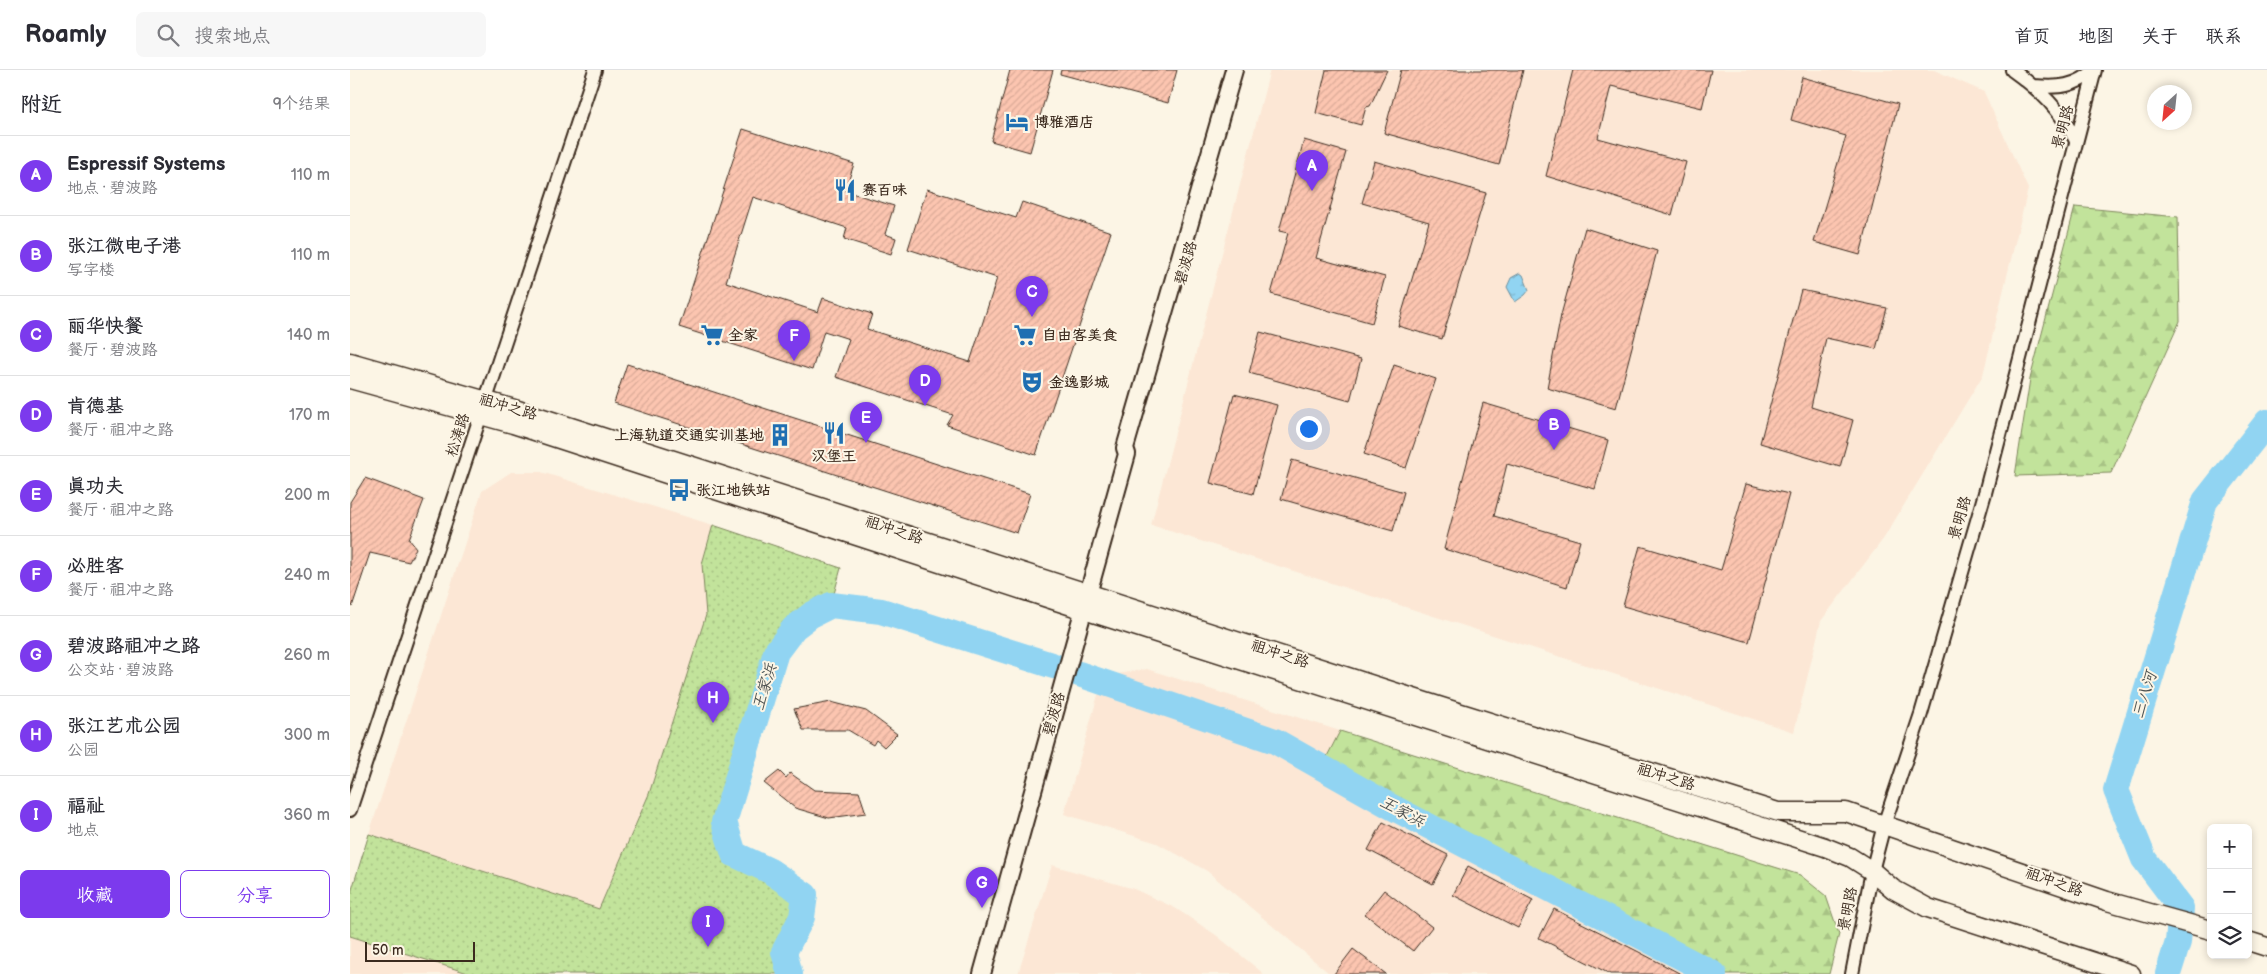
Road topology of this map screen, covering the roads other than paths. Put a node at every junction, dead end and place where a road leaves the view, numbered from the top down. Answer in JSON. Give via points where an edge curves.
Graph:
{"nodes":[{"id":1,"x":595,"y":70,"type":"edge"},
{"id":2,"x":1234,"y":70,"type":"edge"},
{"id":3,"x":1242,"y":70,"type":"edge"},
{"id":4,"x":2012,"y":70,"type":"edge"},
{"id":5,"x":2095,"y":70,"type":"edge"},
{"id":6,"x":2034,"y":86,"type":"junction"},
{"id":7,"x":2076,"y":141,"type":"junction"},
{"id":8,"x":350,"y":362,"type":"edge"},
{"id":9,"x":350,"y":379,"type":"edge"},
{"id":10,"x":484,"y":408,"type":"junction"},
{"id":11,"x":1127,"y":454,"type":"junction"},
{"id":12,"x":1089,"y":593,"type":"junction"},
{"id":13,"x":1084,"y":610,"type":"junction"},
{"id":14,"x":350,"y":810,"type":"edge"},
{"id":15,"x":1884,"y":825,"type":"junction"},
{"id":16,"x":1872,"y":871,"type":"junction"},
{"id":17,"x":2207,"y":929,"type":"edge"},
{"id":18,"x":982,"y":974,"type":"edge"},
{"id":19,"x":1852,"y":974,"type":"edge"},
{"id":20,"x":2131,"y":974,"type":"edge"}],
"edges":[{"from":1,"to":10,"type":"street","name":"松涛路"},
{"from":2,"to":11,"type":"street","name":"碧波路","via":[[1125,448]]},
{"from":3,"to":11,"type":"street","name":"碧波路","via":[[1132,450]]},
{"from":4,"to":6,"type":"street"},
{"from":5,"to":6,"type":"street","via":[[2066,87]]},
{"from":5,"to":7,"type":"street","name":"景明路"},
{"from":6,"to":7,"type":"street","via":[[2059,110]]},
{"from":7,"to":15,"type":"street","name":"景明路","via":[[1984,493],[1921,714]]},
{"from":8,"to":10,"type":"main road","name":"祖冲之路"},
{"from":9,"to":10,"type":"main road","name":"祖冲之路"},
{"from":10,"to":12,"type":"main road","name":"祖冲之路"},
{"from":10,"to":13,"type":"main road","name":"祖冲之路"},
{"from":10,"to":14,"type":"street","name":"松涛路"},
{"from":11,"to":12,"type":"street","name":"碧波路"},
{"from":12,"to":13,"type":"street","name":"碧波路"},
{"from":12,"to":15,"type":"main road","name":"祖冲之路","via":[[1778,812],[1846,812]]},
{"from":13,"to":16,"type":"main road","name":"祖冲之路","via":[[1825,847]]},
{"from":13,"to":18,"type":"street","name":"碧波路"},
{"from":15,"to":16,"type":"street","name":"景明路"},
{"from":15,"to":17,"type":"main road","name":"祖冲之路","via":[[2107,901]]},
{"from":16,"to":19,"type":"street","name":"景明路"},
{"from":16,"to":20,"type":"main road","name":"祖冲之路","via":[[1892,889],[1928,908]]}]}
